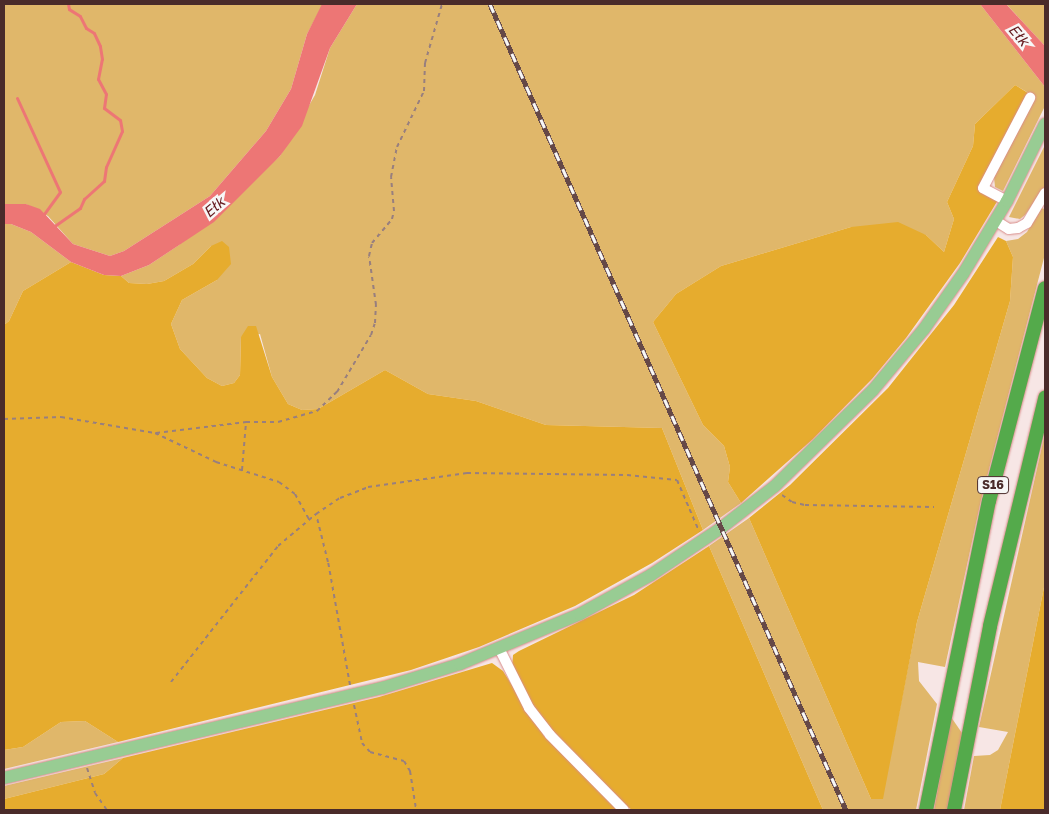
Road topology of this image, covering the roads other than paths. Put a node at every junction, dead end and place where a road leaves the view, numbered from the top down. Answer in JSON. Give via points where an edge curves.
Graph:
{"nodes":[{"id":1,"x":1030,"y":98,"type":"dead end"},
{"id":2,"x":1045,"y":124,"type":"edge"},
{"id":3,"x":1045,"y":193,"type":"edge"},
{"id":4,"x":1007,"y":201,"type":"junction"},
{"id":5,"x":996,"y":221,"type":"junction"},
{"id":6,"x":1045,"y":288,"type":"edge"},
{"id":7,"x":1045,"y":398,"type":"edge"},
{"id":8,"x":500,"y":650,"type":"junction"},
{"id":9,"x":4,"y":778,"type":"edge"},
{"id":10,"x":624,"y":810,"type":"edge"},
{"id":11,"x":926,"y":810,"type":"edge"},
{"id":12,"x":954,"y":810,"type":"edge"}],
"edges":[{"from":1,"to":4,"type":"lane","via":[[983,188]]},
{"from":2,"to":4,"type":"main road"},
{"from":3,"to":5,"type":"lane","via":[[1027,223],[1009,229]]},
{"from":4,"to":5,"type":"main road"},
{"from":5,"to":8,"type":"main road","via":[[941,306],[894,366],[844,422],[775,486],[703,540],[612,597]]},
{"from":6,"to":11,"type":"highway","number":"S16","via":[[989,501]]},
{"from":7,"to":12,"type":"highway","number":"S16","via":[[1015,516]]},
{"from":8,"to":9,"type":"main road","via":[[352,695]]},
{"from":8,"to":10,"type":"lane","via":[[529,708],[550,735]]}]}
